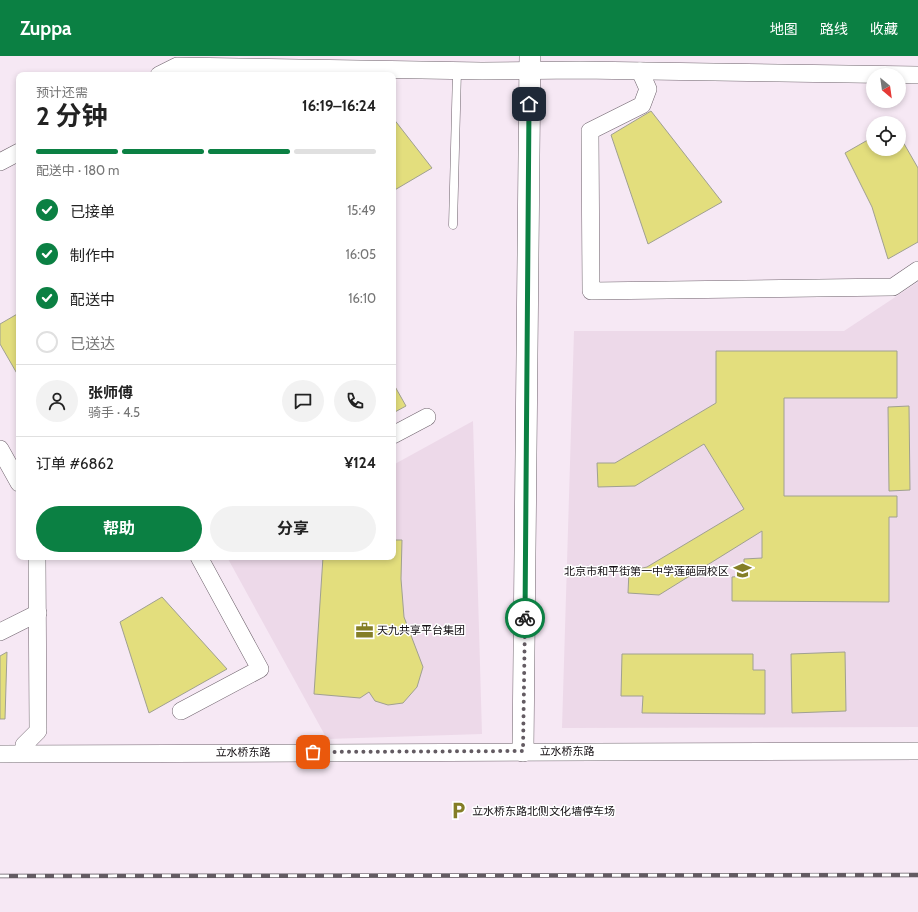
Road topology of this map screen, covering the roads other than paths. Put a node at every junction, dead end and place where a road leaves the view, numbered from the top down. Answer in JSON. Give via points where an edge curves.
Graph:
{"nodes":[{"id":1,"x":621,"y":63,"type":"edge"},
{"id":2,"x":530,"y":64,"type":"edge"},
{"id":3,"x":260,"y":71,"type":"edge"},
{"id":4,"x":457,"y":71,"type":"junction"},
{"id":5,"x":640,"y":71,"type":"junction"},
{"id":6,"x":165,"y":72,"type":"edge"},
{"id":7,"x":918,"y":75,"type":"edge"},
{"id":8,"x":16,"y":154,"type":"edge"},
{"id":9,"x":0,"y":162,"type":"edge"},
{"id":10,"x":453,"y":225,"type":"dead end"},
{"id":11,"x":918,"y":270,"type":"edge"},
{"id":12,"x":427,"y":416,"type":"dead end"},
{"id":13,"x":396,"y":433,"type":"edge"},
{"id":14,"x":0,"y":449,"type":"edge"},
{"id":15,"x":16,"y":478,"type":"edge"},
{"id":16,"x":37,"y":560,"type":"edge"},
{"id":17,"x":201,"y":560,"type":"edge"},
{"id":18,"x":38,"y":613,"type":"junction"},
{"id":19,"x":0,"y":632,"type":"edge"},
{"id":20,"x":181,"y":711,"type":"dead end"},
{"id":21,"x":523,"y":751,"type":"junction"},
{"id":22,"x":918,"y":751,"type":"edge"},
{"id":23,"x":25,"y":753,"type":"junction"},
{"id":24,"x":0,"y":754,"type":"edge"}],
"edges":[{"from":1,"to":2,"type":"street","via":[[580,70]]},
{"from":1,"to":5,"type":"street"},
{"from":2,"to":4,"type":"street"},
{"from":2,"to":21,"type":"street"},
{"from":3,"to":4,"type":"street"},
{"from":3,"to":6,"type":"street","via":[[177,66]]},
{"from":4,"to":10,"type":"lane"},
{"from":5,"to":7,"type":"street"},
{"from":5,"to":11,"type":"street","via":[[648,89],[642,105],[590,131],[591,291],[893,287]]},
{"from":8,"to":9,"type":"street"},
{"from":12,"to":13,"type":"street"},
{"from":14,"to":15,"type":"street"},
{"from":16,"to":18,"type":"street"},
{"from":17,"to":20,"type":"street","via":[[260,669]]},
{"from":18,"to":19,"type":"street"},
{"from":18,"to":23,"type":"street","via":[[38,732],[24,745]]},
{"from":21,"to":22,"type":"street","name":"立水桥东路"},
{"from":21,"to":23,"type":"street","name":"立水桥东路"},
{"from":23,"to":24,"type":"street","name":"立水桥东路"}]}
